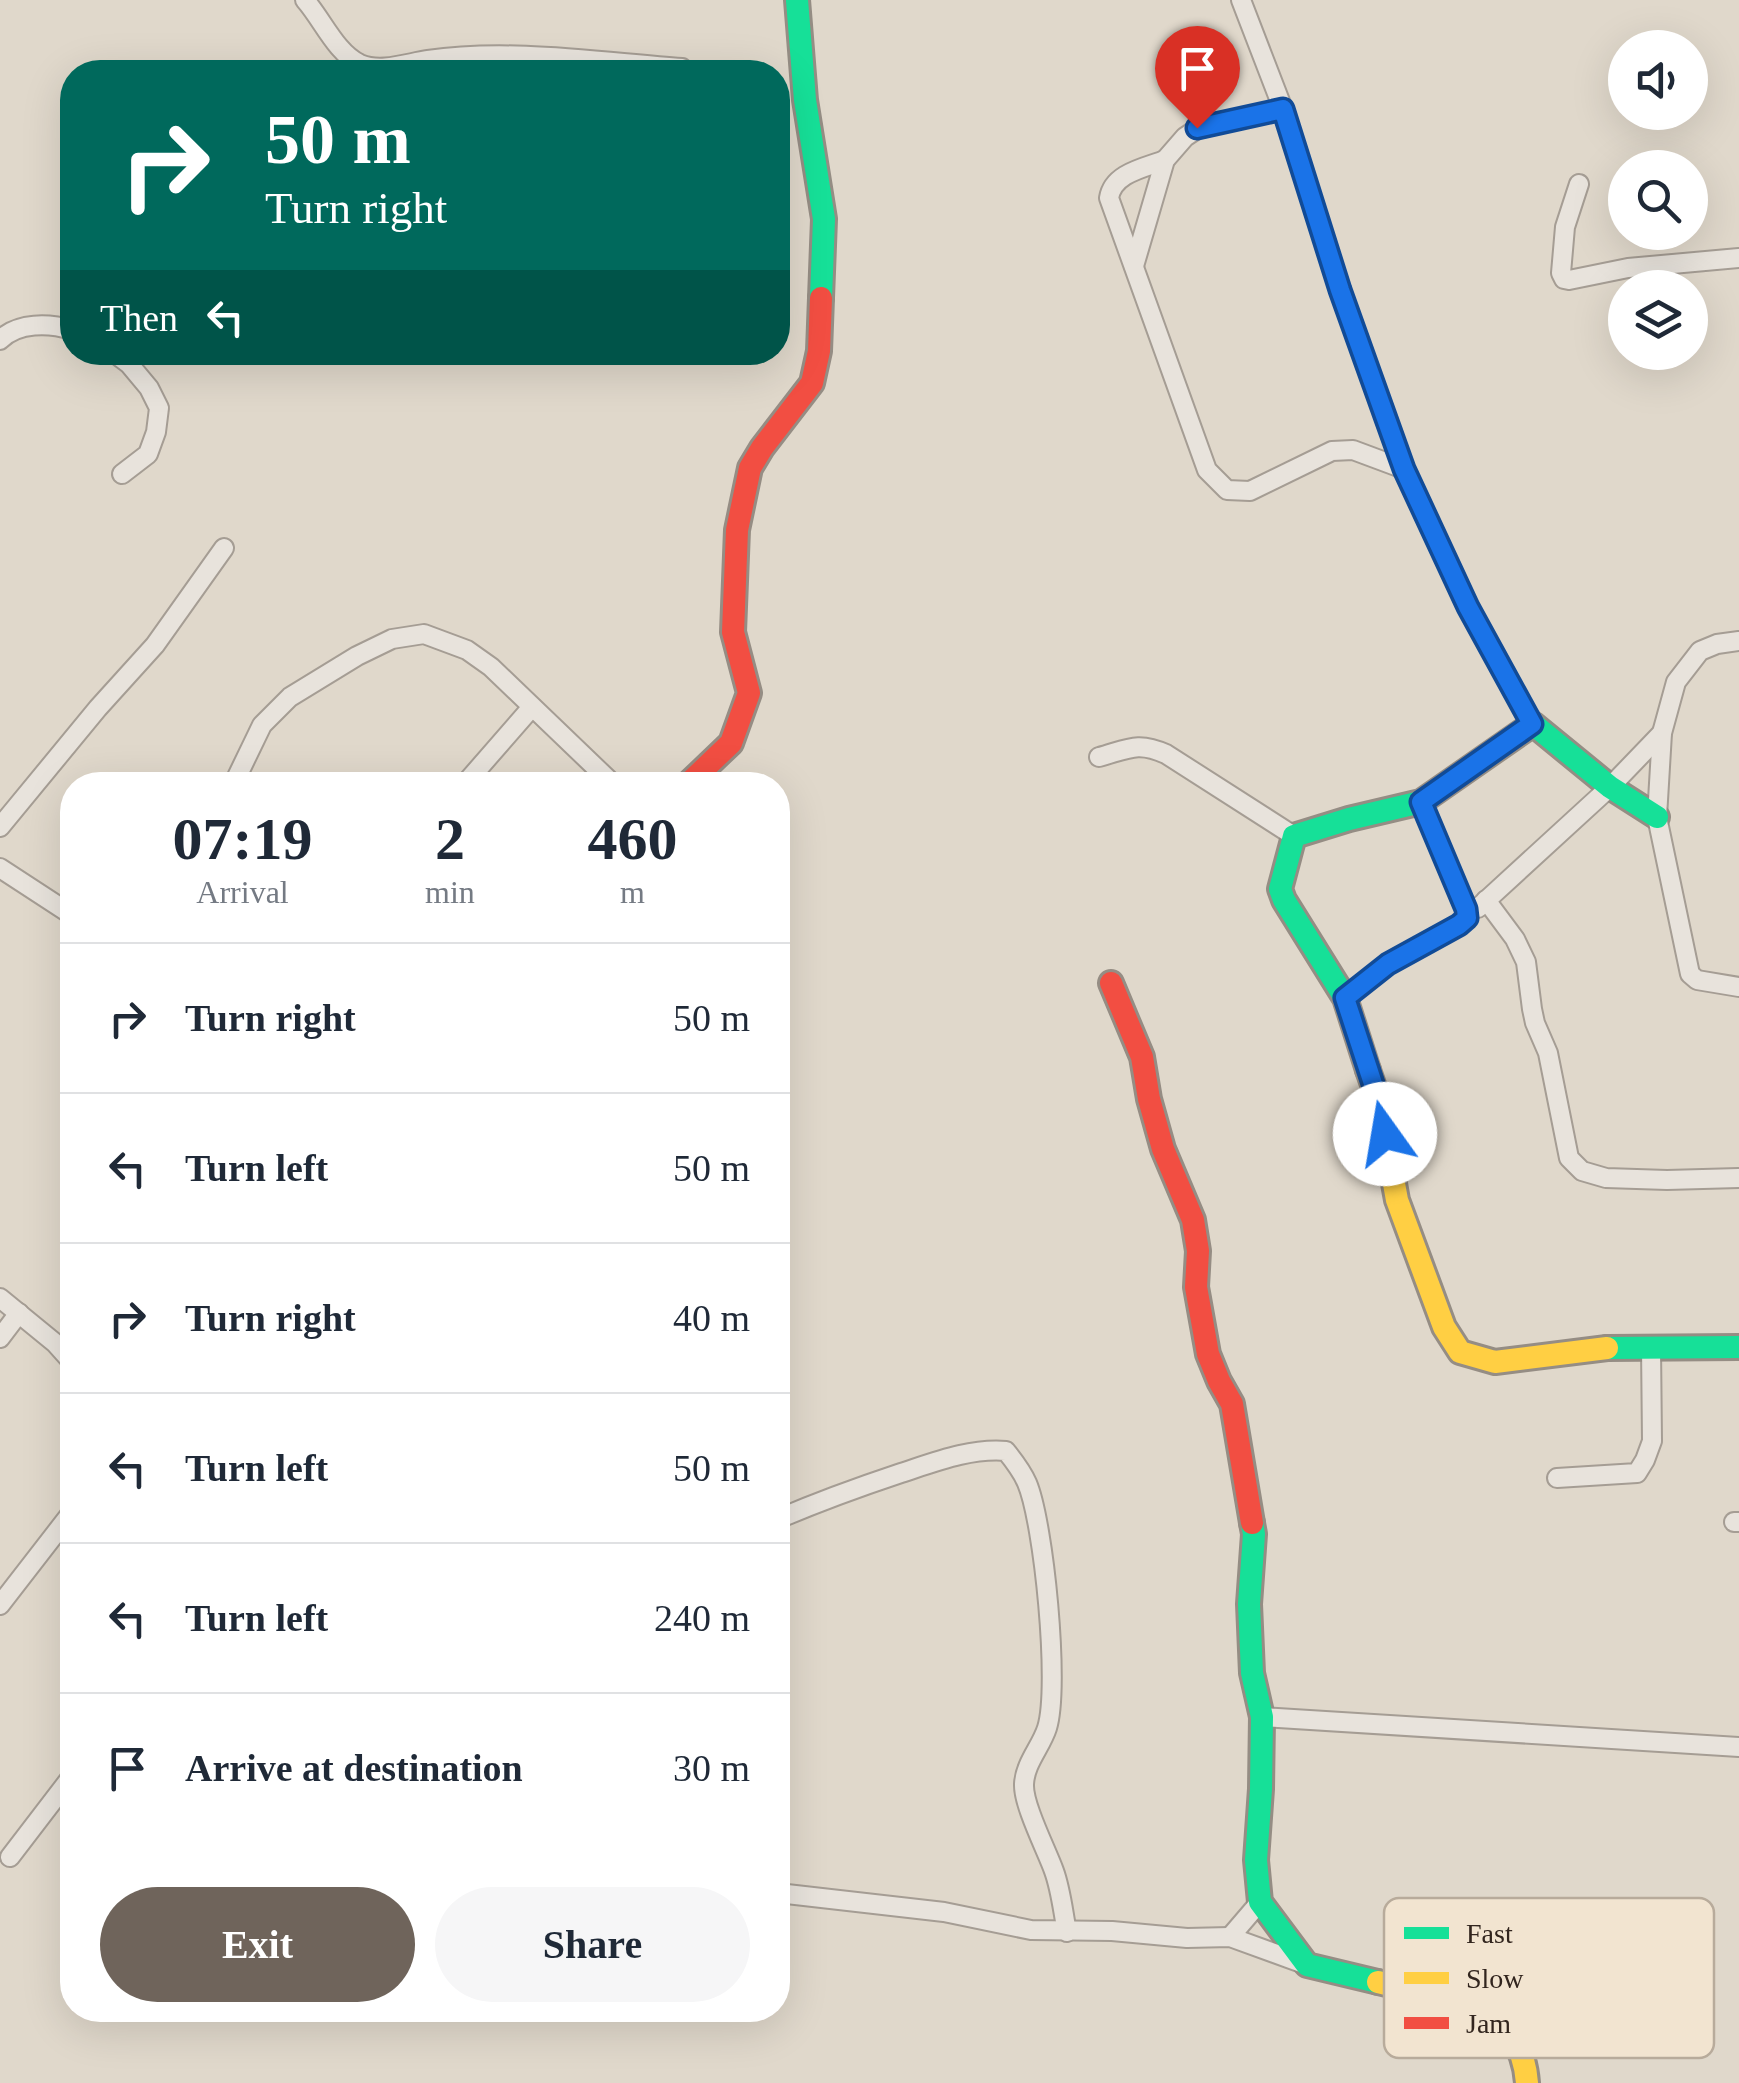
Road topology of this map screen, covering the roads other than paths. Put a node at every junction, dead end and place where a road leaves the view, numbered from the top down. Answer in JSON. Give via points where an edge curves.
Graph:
{"nodes":[{"id":1,"x":305,"y":0,"type":"edge"},
{"id":2,"x":797,"y":0,"type":"edge"},
{"id":3,"x":1241,"y":0,"type":"edge"},
{"id":4,"x":355,"y":60,"type":"edge"},
{"id":5,"x":425,"y":60,"type":"edge"},
{"id":6,"x":574,"y":60,"type":"edge"},
{"id":7,"x":1283,"y":109,"type":"junction"},
{"id":8,"x":1165,"y":160,"type":"junction"},
{"id":9,"x":1579,"y":184,"type":"dead end"},
{"id":10,"x":1739,"y":258,"type":"edge"},
{"id":11,"x":1134,"y":267,"type":"junction"},
{"id":12,"x":60,"y":329,"type":"edge"},
{"id":13,"x":0,"y":340,"type":"edge"},
{"id":14,"x":129,"y":365,"type":"edge"},
{"id":15,"x":1404,"y":469,"type":"junction"},
{"id":16,"x":122,"y":474,"type":"dead end"},
{"id":17,"x":224,"y":548,"type":"dead end"},
{"id":18,"x":1739,"y":641,"type":"edge"},
{"id":19,"x":532,"y":707,"type":"junction"},
{"id":20,"x":1532,"y":724,"type":"junction"},
{"id":21,"x":1662,"y":733,"type":"junction"},
{"id":22,"x":1100,"y":757,"type":"dead end"},
{"id":23,"x":240,"y":772,"type":"edge"},
{"id":24,"x":475,"y":772,"type":"edge"},
{"id":25,"x":600,"y":772,"type":"edge"},
{"id":26,"x":700,"y":772,"type":"edge"},
{"id":27,"x":1610,"y":786,"type":"junction"},
{"id":28,"x":1421,"y":802,"type":"junction"},
{"id":29,"x":1657,"y":817,"type":"junction"},
{"id":30,"x":0,"y":827,"type":"edge"},
{"id":31,"x":1294,"y":836,"type":"junction"},
{"id":32,"x":0,"y":868,"type":"edge"},
{"id":33,"x":1486,"y":900,"type":"junction"},
{"id":34,"x":60,"y":908,"type":"edge"},
{"id":35,"x":1467,"y":918,"type":"junction"},
{"id":36,"x":1110,"y":982,"type":"dead end"},
{"id":37,"x":1739,"y":987,"type":"edge"},
{"id":38,"x":1345,"y":998,"type":"junction"},
{"id":39,"x":1739,"y":1178,"type":"edge"},
{"id":40,"x":0,"y":1298,"type":"edge"},
{"id":41,"x":19,"y":1314,"type":"junction"},
{"id":42,"x":0,"y":1338,"type":"edge"},
{"id":43,"x":1652,"y":1347,"type":"junction"},
{"id":44,"x":1739,"y":1347,"type":"edge"},
{"id":45,"x":60,"y":1348,"type":"edge"},
{"id":46,"x":1557,"y":1478,"type":"dead end"},
{"id":47,"x":790,"y":1513,"type":"edge"},
{"id":48,"x":60,"y":1528,"type":"edge"},
{"id":49,"x":0,"y":1605,"type":"edge"},
{"id":50,"x":1262,"y":1717,"type":"junction"},
{"id":51,"x":1739,"y":1747,"type":"edge"},
{"id":52,"x":60,"y":1792,"type":"edge"},
{"id":53,"x":10,"y":1857,"type":"dead end"},
{"id":54,"x":790,"y":1894,"type":"edge"},
{"id":55,"x":1260,"y":1902,"type":"junction"},
{"id":56,"x":1067,"y":1932,"type":"junction"},
{"id":57,"x":1230,"y":1937,"type":"junction"},
{"id":58,"x":1306,"y":1965,"type":"junction"},
{"id":59,"x":1384,"y":1984,"type":"edge"},
{"id":60,"x":1525,"y":2058,"type":"edge"},
{"id":61,"x":1527,"y":2083,"type":"edge"}],
"edges":[{"from":1,"to":4,"type":"street"},
{"from":2,"to":26,"type":"street","via":[[824,219],[819,351],[812,383],[750,468],[738,530],[733,632],[748,693],[730,742]]},
{"from":3,"to":7,"type":"street"},
{"from":5,"to":6,"type":"street","via":[[493,54]]},
{"from":7,"to":8,"type":"street","via":[[1197,128]]},
{"from":7,"to":15,"type":"street"},
{"from":8,"to":11,"type":"street"},
{"from":8,"to":11,"type":"street","via":[[1111,188]]},
{"from":9,"to":10,"type":"street","via":[[1565,227],[1564,279]]},
{"from":11,"to":15,"type":"street","via":[[1207,470],[1226,490],[1250,491],[1332,452],[1353,450]]},
{"from":12,"to":13,"type":"street","via":[[28,326]]},
{"from":14,"to":16,"type":"street","via":[[159,408],[148,454]]},
{"from":15,"to":20,"type":"street"},
{"from":17,"to":30,"type":"street","via":[[156,645]]},
{"from":18,"to":21,"type":"street","via":[[1700,650],[1676,682]]},
{"from":19,"to":23,"type":"street","via":[[467,650],[424,634],[392,639],[290,698],[262,726]]},
{"from":19,"to":24,"type":"street"},
{"from":19,"to":25,"type":"street"},
{"from":20,"to":27,"type":"street"},
{"from":20,"to":28,"type":"street"},
{"from":21,"to":27,"type":"street"},
{"from":21,"to":29,"type":"street"},
{"from":22,"to":31,"type":"street","via":[[1148,746]]},
{"from":27,"to":29,"type":"street"},
{"from":27,"to":33,"type":"street"},
{"from":28,"to":31,"type":"street"},
{"from":28,"to":35,"type":"street"},
{"from":29,"to":37,"type":"street","via":[[1690,974]]},
{"from":31,"to":38,"type":"street","via":[[1280,889]]},
{"from":32,"to":34,"type":"street"},
{"from":33,"to":35,"type":"street"},
{"from":33,"to":39,"type":"street","via":[[1526,962],[1569,1158],[1582,1171],[1606,1178]]},
{"from":35,"to":38,"type":"street"},
{"from":36,"to":50,"type":"street","via":[[1142,1057],[1163,1149],[1193,1220],[1208,1354],[1232,1404],[1241,1447],[1254,1534],[1252,1673]]},
{"from":38,"to":43,"type":"street","via":[[1379,1102],[1397,1200],[1444,1327],[1460,1352],[1495,1362]]},
{"from":40,"to":41,"type":"street"},
{"from":41,"to":42,"type":"street"},
{"from":41,"to":45,"type":"street"},
{"from":43,"to":44,"type":"street"},
{"from":43,"to":46,"type":"street","via":[[1652,1441],[1636,1473]]},
{"from":47,"to":56,"type":"street","via":[[946,1458],[1006,1451],[1017,1464],[1039,1534],[1052,1689],[1047,1728],[1024,1786],[1056,1874]]},
{"from":48,"to":49,"type":"street"},
{"from":50,"to":51,"type":"street"},
{"from":50,"to":55,"type":"street"},
{"from":52,"to":53,"type":"street"},
{"from":54,"to":56,"type":"street"},
{"from":55,"to":57,"type":"street"},
{"from":55,"to":58,"type":"street"},
{"from":56,"to":57,"type":"street"},
{"from":57,"to":58,"type":"street"},
{"from":58,"to":59,"type":"street"},
{"from":60,"to":61,"type":"street"}]}
